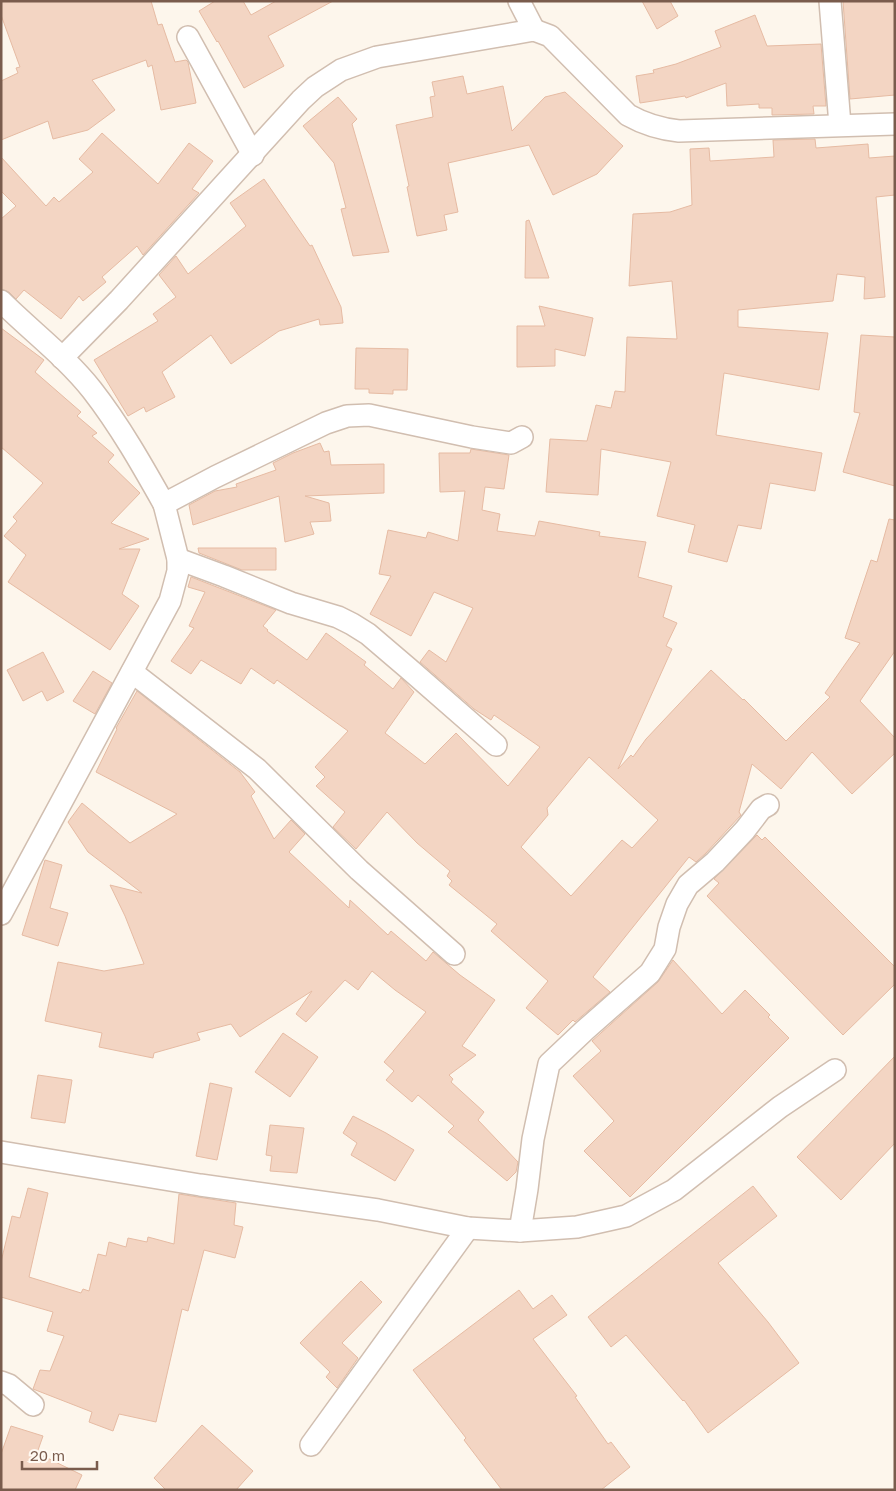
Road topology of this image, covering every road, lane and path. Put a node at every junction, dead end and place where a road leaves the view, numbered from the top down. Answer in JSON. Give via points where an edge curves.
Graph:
{"nodes":[{"id":1,"x":519,"y":1,"type":"edge"},
{"id":2,"x":830,"y":1,"type":"edge"},
{"id":3,"x":534,"y":30,"type":"junction"},
{"id":4,"x":188,"y":37,"type":"dead end"},
{"id":5,"x":895,"y":124,"type":"edge"},
{"id":6,"x":840,"y":125,"type":"junction"},
{"id":7,"x":253,"y":154,"type":"junction"},
{"id":8,"x":1,"y":301,"type":"edge"},
{"id":9,"x":62,"y":358,"type":"junction"},
{"id":10,"x":522,"y":438,"type":"dead end"},
{"id":11,"x":164,"y":504,"type":"junction"},
{"id":12,"x":178,"y":560,"type":"junction"},
{"id":13,"x":132,"y":672,"type":"junction"},
{"id":14,"x":496,"y":745,"type":"dead end"},
{"id":15,"x":768,"y":805,"type":"dead end"},
{"id":16,"x":1,"y":914,"type":"edge"},
{"id":17,"x":454,"y":954,"type":"dead end"},
{"id":18,"x":835,"y":1070,"type":"dead end"},
{"id":19,"x":1,"y":1152,"type":"edge"},
{"id":20,"x":468,"y":1228,"type":"junction"},
{"id":21,"x":520,"y":1230,"type":"junction"},
{"id":22,"x":1,"y":1382,"type":"edge"},
{"id":23,"x":33,"y":1405,"type":"dead end"},
{"id":24,"x":311,"y":1445,"type":"dead end"}],
"edges":[{"from":1,"to":3,"type":"street"},
{"from":2,"to":6,"type":"street"},
{"from":3,"to":6,"type":"street","via":[[550,36],[628,115],[661,129]]},
{"from":3,"to":7,"type":"street","via":[[377,57],[340,70],[314,87]]},
{"from":4,"to":7,"type":"street"},
{"from":5,"to":6,"type":"street"},
{"from":7,"to":9,"type":"street"},
{"from":8,"to":9,"type":"street"},
{"from":9,"to":11,"type":"street","via":[[114,420]]},
{"from":10,"to":11,"type":"street","via":[[511,443],[369,415],[347,416],[326,423]]},
{"from":11,"to":12,"type":"street"},
{"from":12,"to":13,"type":"street","via":[[170,601]]},
{"from":12,"to":14,"type":"street","via":[[352,624],[368,634]]},
{"from":13,"to":16,"type":"street"},
{"from":13,"to":17,"type":"street","via":[[256,769],[359,870]]},
{"from":15,"to":21,"type":"street","via":[[715,862],[688,885],[677,904],[665,949],[650,973],[550,1064],[533,1139]]},
{"from":18,"to":21,"type":"street","via":[[780,1107],[674,1190],[626,1216],[577,1227]]},
{"from":19,"to":20,"type":"street","via":[[200,1186],[378,1210]]},
{"from":20,"to":21,"type":"street"},
{"from":20,"to":24,"type":"street"},
{"from":22,"to":23,"type":"street"}]}
